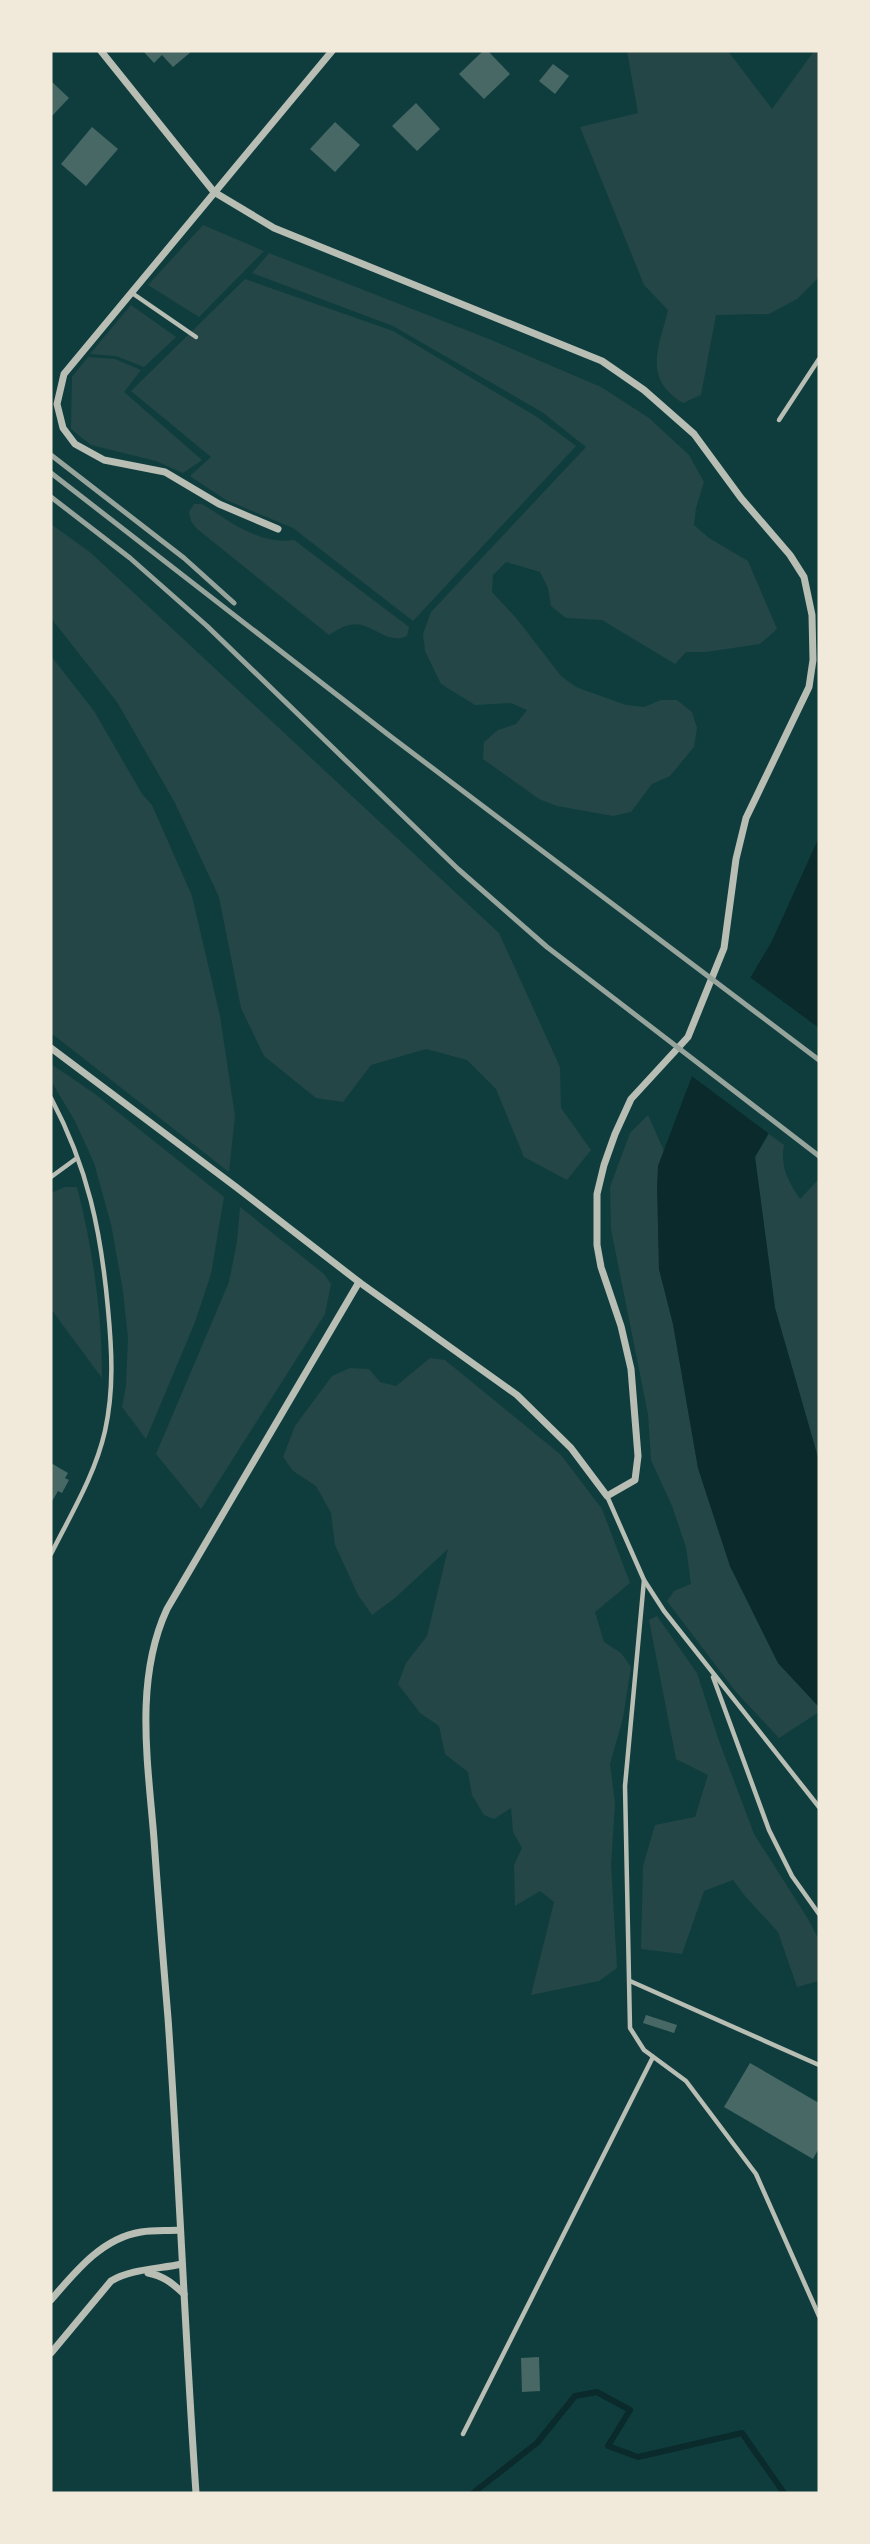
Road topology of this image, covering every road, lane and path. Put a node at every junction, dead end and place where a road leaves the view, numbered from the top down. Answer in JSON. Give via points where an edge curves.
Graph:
{"nodes":[{"id":1,"x":101,"y":51,"type":"edge"},
{"id":2,"x":332,"y":51,"type":"edge"},
{"id":3,"x":214,"y":192,"type":"junction"},
{"id":4,"x":131,"y":292,"type":"junction"},
{"id":5,"x":196,"y":337,"type":"dead end"},
{"id":6,"x":819,"y":359,"type":"edge"},
{"id":7,"x":779,"y":420,"type":"dead end"},
{"id":8,"x":278,"y":529,"type":"dead end"},
{"id":9,"x":51,"y":1048,"type":"edge"},
{"id":10,"x":51,"y":1098,"type":"edge"},
{"id":11,"x":77,"y":1157,"type":"junction"},
{"id":12,"x":51,"y":1177,"type":"edge"},
{"id":13,"x":359,"y":1282,"type":"junction"},
{"id":14,"x":607,"y":1496,"type":"junction"},
{"id":15,"x":51,"y":1554,"type":"edge"},
{"id":16,"x":644,"y":1580,"type":"junction"},
{"id":17,"x":711,"y":1673,"type":"junction"},
{"id":18,"x":819,"y":1807,"type":"edge"},
{"id":19,"x":819,"y":1914,"type":"edge"},
{"id":20,"x":630,"y":1981,"type":"junction"},
{"id":21,"x":653,"y":2057,"type":"junction"},
{"id":22,"x":819,"y":2065,"type":"edge"},
{"id":23,"x":180,"y":2230,"type":"junction"},
{"id":24,"x":182,"y":2264,"type":"junction"},
{"id":25,"x":144,"y":2272,"type":"junction"},
{"id":26,"x":184,"y":2294,"type":"junction"},
{"id":27,"x":51,"y":2300,"type":"edge"},
{"id":28,"x":819,"y":2316,"type":"edge"},
{"id":29,"x":51,"y":2353,"type":"edge"},
{"id":30,"x":463,"y":2434,"type":"dead end"},
{"id":31,"x":196,"y":2493,"type":"edge"}],
"edges":[{"from":1,"to":3,"type":"street"},
{"from":2,"to":3,"type":"street"},
{"from":3,"to":4,"type":"street"},
{"from":3,"to":14,"type":"street","via":[[274,228],[602,361],[694,434],[804,577],[813,615],[809,687],[746,818],[724,948],[688,1037],[631,1099],[611,1144],[597,1194],[597,1245],[631,1369],[638,1456],[635,1480]]},
{"from":4,"to":5,"type":"lane"},
{"from":4,"to":8,"type":"street","via":[[64,374],[57,404],[63,428],[75,444],[104,460],[165,472],[219,504]]},
{"from":6,"to":7,"type":"lane"},
{"from":9,"to":13,"type":"street"},
{"from":10,"to":11,"type":"lane"},
{"from":11,"to":12,"type":"lane"},
{"from":11,"to":15,"type":"lane","via":[[90,1189],[104,1259],[112,1388],[92,1473]]},
{"from":13,"to":14,"type":"street","via":[[517,1395],[571,1448]]},
{"from":13,"to":23,"type":"street","via":[[167,1609],[150,1658],[146,1689],[150,1789]]},
{"from":14,"to":16,"type":"lane"},
{"from":16,"to":17,"type":"lane"},
{"from":16,"to":20,"type":"lane","via":[[625,1786]]},
{"from":17,"to":18,"type":"lane"},
{"from":17,"to":19,"type":"lane","via":[[769,1830],[792,1876]]},
{"from":20,"to":21,"type":"lane","via":[[631,2028]]},
{"from":20,"to":22,"type":"lane"},
{"from":21,"to":28,"type":"lane","via":[[686,2081],[756,2174]]},
{"from":21,"to":30,"type":"lane"},
{"from":23,"to":24,"type":"street"},
{"from":23,"to":27,"type":"street","via":[[142,2232],[108,2245]]},
{"from":24,"to":25,"type":"street"},
{"from":24,"to":26,"type":"street"},
{"from":25,"to":26,"type":"street","via":[[170,2281]]},
{"from":25,"to":29,"type":"street","via":[[124,2273],[111,2281]]},
{"from":26,"to":31,"type":"street"}]}
